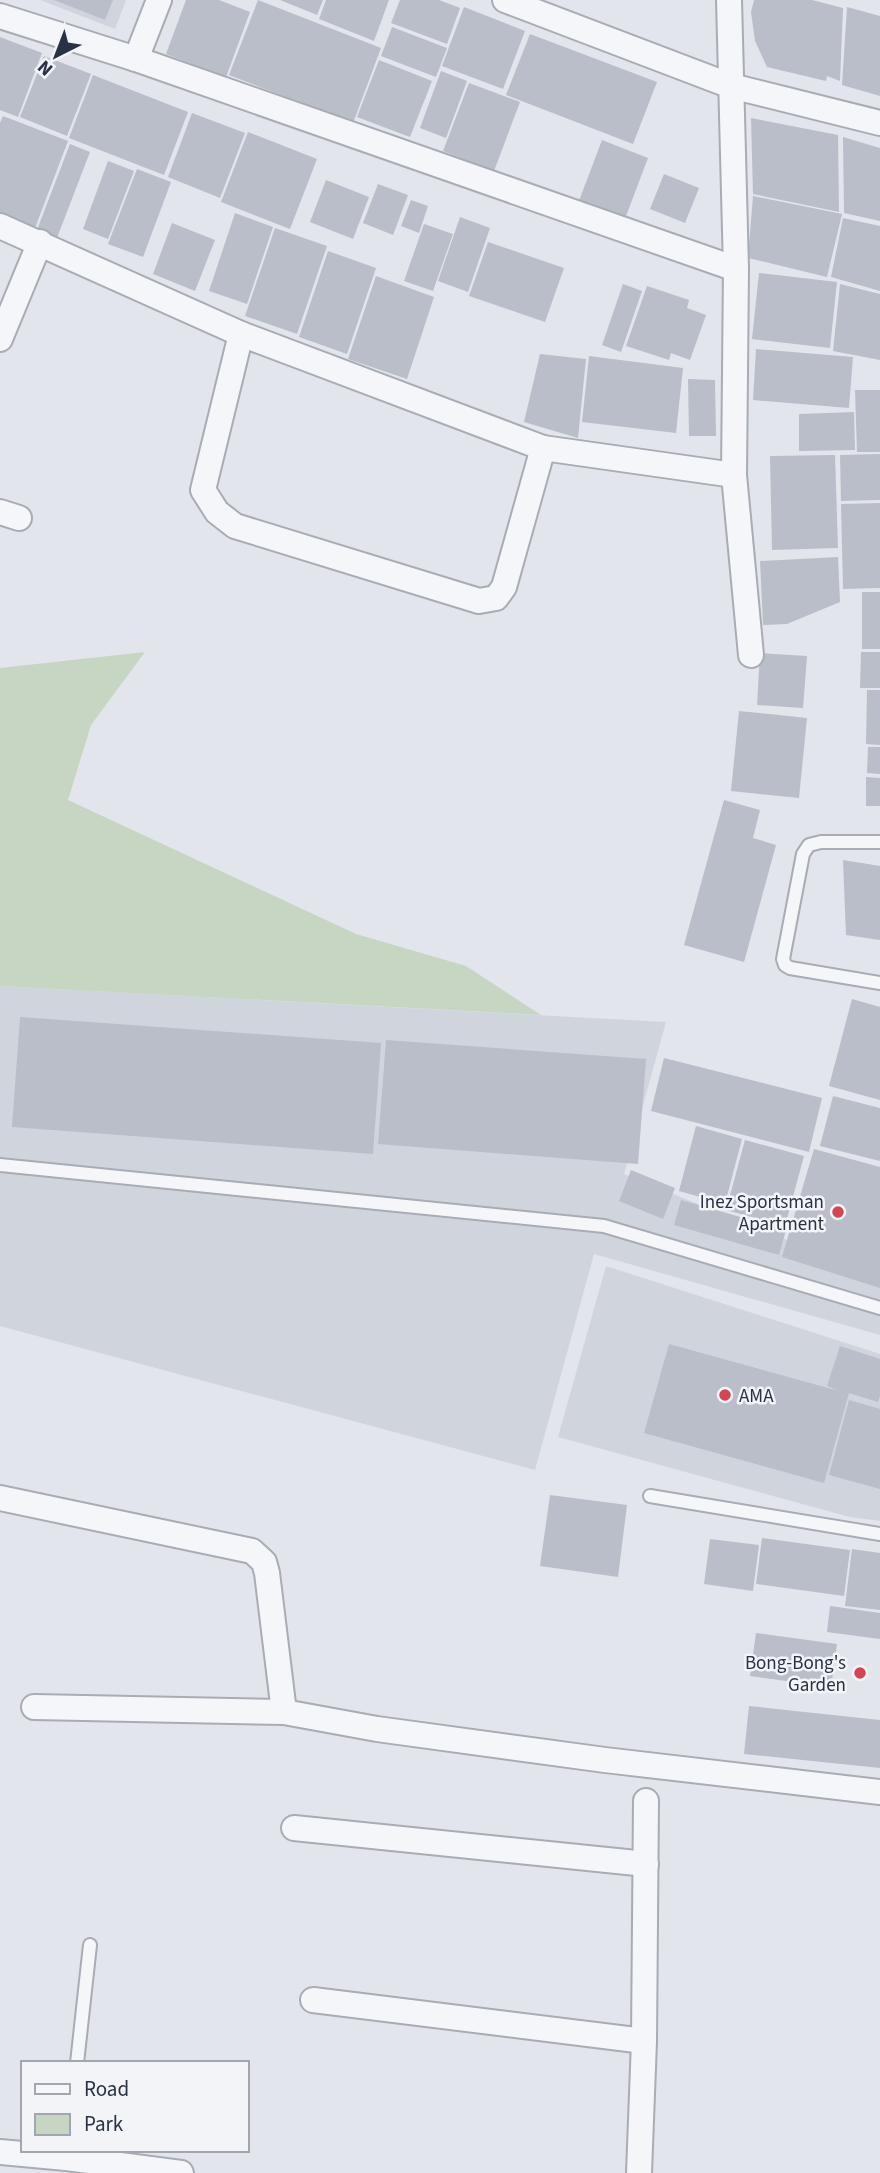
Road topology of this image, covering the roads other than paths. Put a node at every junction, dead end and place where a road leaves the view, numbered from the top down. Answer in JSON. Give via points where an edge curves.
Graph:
{"nodes":[{"id":1,"x":159,"y":0,"type":"edge"},
{"id":2,"x":505,"y":0,"type":"edge"},
{"id":3,"x":729,"y":0,"type":"edge"},
{"id":4,"x":0,"y":16,"type":"edge"},
{"id":5,"x":136,"y":59,"type":"junction"},
{"id":6,"x":731,"y":86,"type":"junction"},
{"id":7,"x":880,"y":123,"type":"edge"},
{"id":8,"x":0,"y":226,"type":"edge"},
{"id":9,"x":40,"y":243,"type":"junction"},
{"id":10,"x":736,"y":269,"type":"junction"},
{"id":11,"x":241,"y":334,"type":"junction"},
{"id":12,"x":0,"y":339,"type":"edge"},
{"id":13,"x":542,"y":448,"type":"junction"},
{"id":14,"x":734,"y":475,"type":"junction"},
{"id":15,"x":751,"y":654,"type":"dead end"},
{"id":16,"x":880,"y":842,"type":"edge"},
{"id":17,"x":880,"y":983,"type":"edge"},
{"id":18,"x":0,"y":1165,"type":"edge"},
{"id":19,"x":880,"y":1308,"type":"edge"},
{"id":20,"x":650,"y":1496,"type":"dead end"},
{"id":21,"x":0,"y":1498,"type":"edge"},
{"id":22,"x":880,"y":1534,"type":"edge"},
{"id":23,"x":34,"y":1707,"type":"dead end"},
{"id":24,"x":284,"y":1712,"type":"junction"},
{"id":25,"x":880,"y":1791,"type":"edge"},
{"id":26,"x":646,"y":1801,"type":"dead end"},
{"id":27,"x":294,"y":1828,"type":"dead end"},
{"id":28,"x":646,"y":1864,"type":"junction"},
{"id":29,"x":90,"y":1945,"type":"dead end"},
{"id":30,"x":313,"y":2000,"type":"dead end"},
{"id":31,"x":644,"y":2041,"type":"junction"},
{"id":32,"x":77,"y":2061,"type":"edge"},
{"id":33,"x":0,"y":2152,"type":"edge"},
{"id":34,"x":67,"y":2154,"type":"edge"},
{"id":35,"x":181,"y":2173,"type":"edge"},
{"id":36,"x":639,"y":2173,"type":"edge"}],
"edges":[{"from":1,"to":5,"type":"street"},
{"from":2,"to":6,"type":"street"},
{"from":3,"to":6,"type":"street"},
{"from":4,"to":5,"type":"street"},
{"from":5,"to":10,"type":"street"},
{"from":6,"to":7,"type":"street"},
{"from":6,"to":10,"type":"street"},
{"from":8,"to":9,"type":"street"},
{"from":9,"to":11,"type":"street"},
{"from":9,"to":12,"type":"street"},
{"from":10,"to":14,"type":"street"},
{"from":11,"to":13,"type":"street"},
{"from":11,"to":13,"type":"street","via":[[203,490],[217,512],[235,526],[480,601],[496,598],[504,587]]},
{"from":13,"to":14,"type":"street"},
{"from":14,"to":15,"type":"street"},
{"from":16,"to":17,"type":"lane","via":[[809,845],[803,854],[783,959],[790,968]]},
{"from":18,"to":19,"type":"lane","via":[[604,1226]]},
{"from":20,"to":22,"type":"lane"},
{"from":21,"to":24,"type":"street","via":[[252,1551],[264,1562],[267,1573]]},
{"from":23,"to":24,"type":"street"},
{"from":24,"to":25,"type":"street","via":[[565,1755]]},
{"from":26,"to":28,"type":"street"},
{"from":27,"to":28,"type":"street"},
{"from":28,"to":31,"type":"street"},
{"from":29,"to":32,"type":"lane"},
{"from":30,"to":31,"type":"street"},
{"from":31,"to":36,"type":"street"},
{"from":33,"to":34,"type":"street"},
{"from":34,"to":35,"type":"street"}]}
